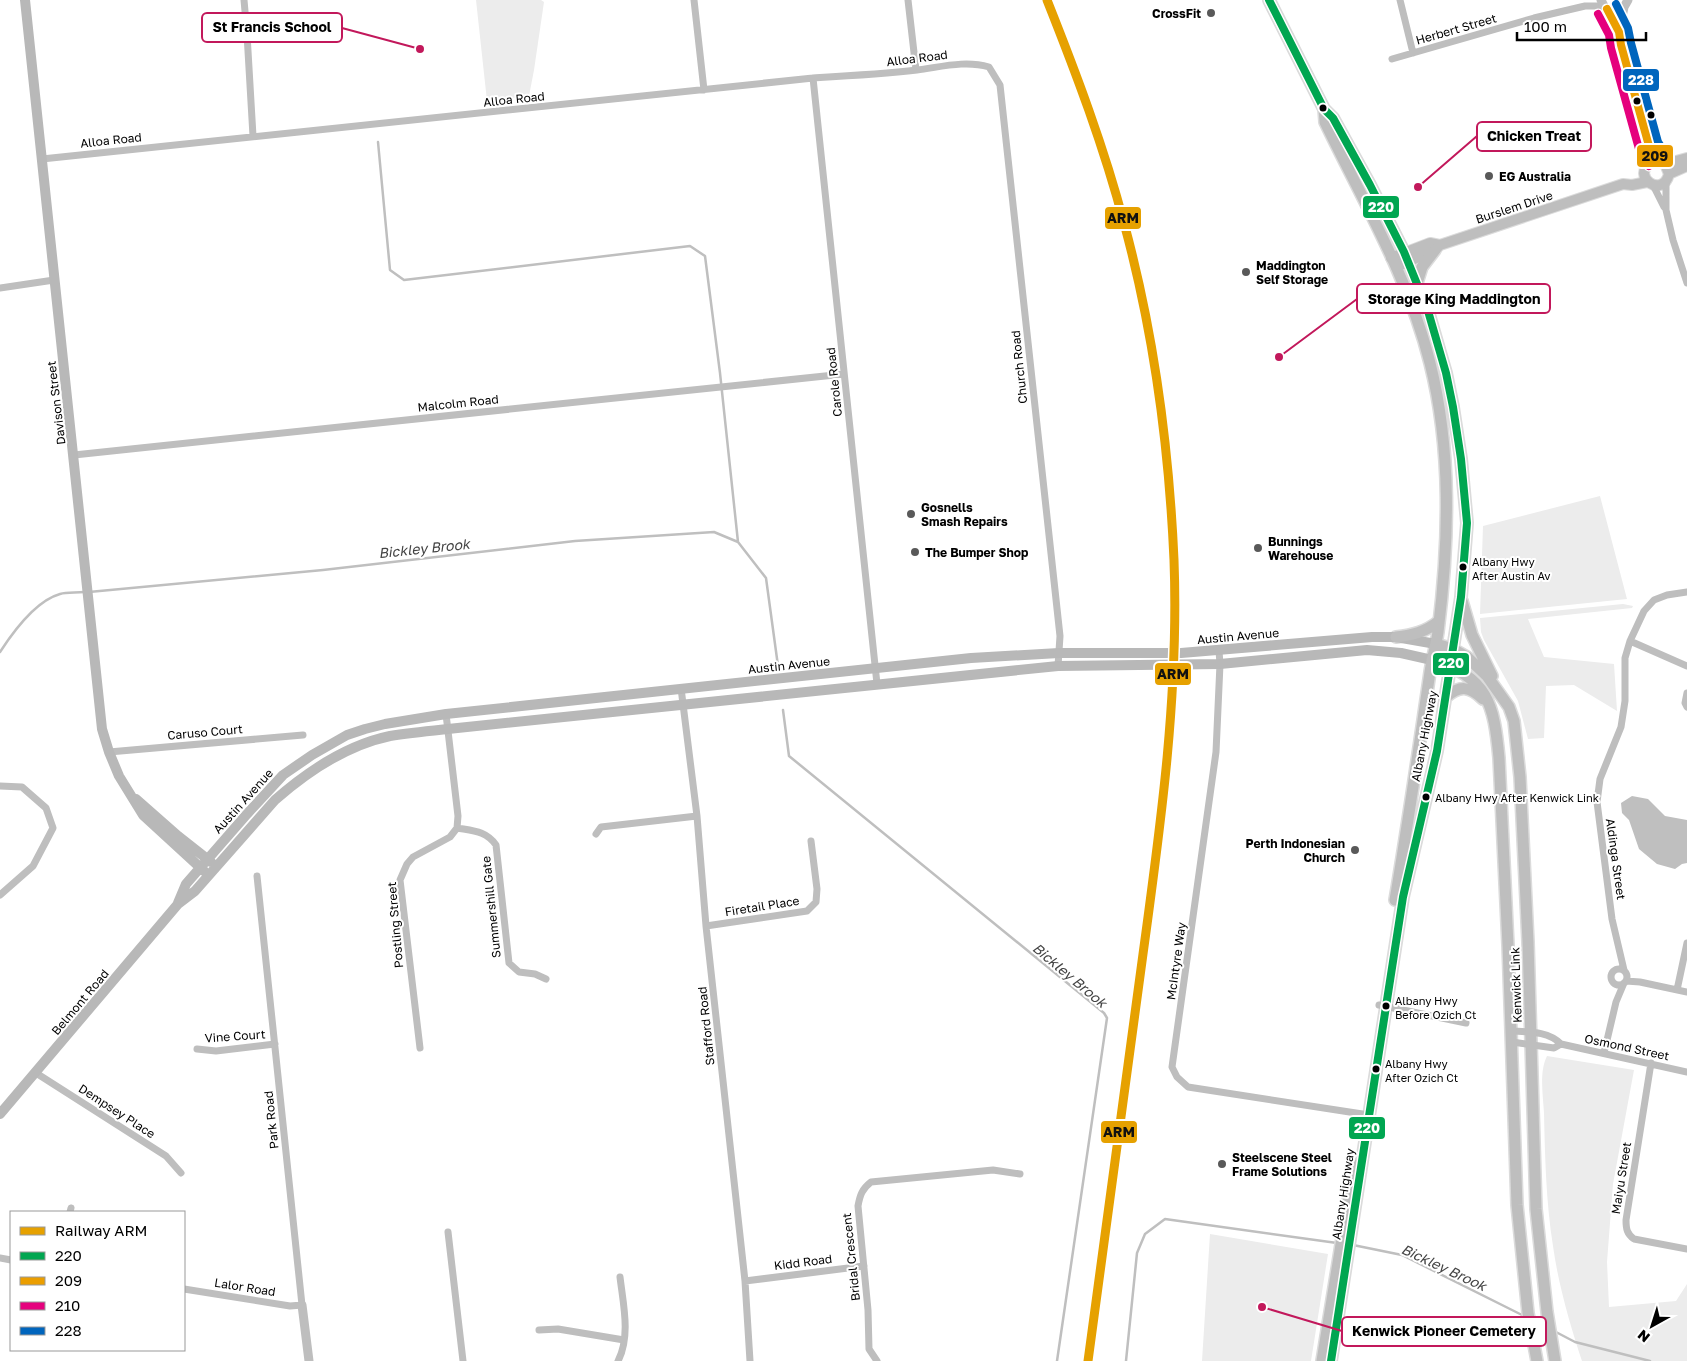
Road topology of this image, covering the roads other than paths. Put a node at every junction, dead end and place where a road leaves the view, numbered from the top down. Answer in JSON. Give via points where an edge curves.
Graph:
{"nodes":[{"id":1,"x":25,"y":0,"type":"edge"},
{"id":2,"x":244,"y":0,"type":"edge"},
{"id":3,"x":694,"y":0,"type":"edge"},
{"id":4,"x":908,"y":0,"type":"edge"},
{"id":5,"x":1269,"y":0,"type":"edge"},
{"id":6,"x":1400,"y":0,"type":"edge"},
{"id":7,"x":1593,"y":0,"type":"edge"},
{"id":8,"x":1626,"y":4,"type":"edge"},
{"id":9,"x":1604,"y":5,"type":"edge"},
{"id":10,"x":1585,"y":6,"type":"junction"},
{"id":11,"x":1619,"y":32,"type":"junction"},
{"id":12,"x":1413,"y":53,"type":"junction"},
{"id":13,"x":1392,"y":59,"type":"dead end"},
{"id":14,"x":989,"y":68,"type":"joint"},
{"id":15,"x":916,"y":70,"type":"junction"},
{"id":16,"x":813,"y":78,"type":"junction"},
{"id":17,"x":704,"y":90,"type":"junction"},
{"id":18,"x":1324,"y":109,"type":"junction"},
{"id":19,"x":253,"y":136,"type":"junction"},
{"id":20,"x":1648,"y":146,"type":"junction"},
{"id":21,"x":1687,"y":158,"type":"edge"},
{"id":22,"x":42,"y":159,"type":"junction"},
{"id":23,"x":1687,"y":166,"type":"edge"},
{"id":24,"x":1664,"y":170,"type":"junction"},
{"id":25,"x":1648,"y":176,"type":"junction"},
{"id":26,"x":1666,"y":210,"type":"junction"},
{"id":27,"x":1438,"y":247,"type":"junction"},
{"id":28,"x":1406,"y":257,"type":"junction"},
{"id":29,"x":1393,"y":262,"type":"junction"},
{"id":30,"x":54,"y":280,"type":"junction"},
{"id":31,"x":1417,"y":283,"type":"junction"},
{"id":32,"x":1687,"y":283,"type":"edge"},
{"id":33,"x":0,"y":288,"type":"edge"},
{"id":34,"x":844,"y":374,"type":"junction"},
{"id":35,"x":74,"y":455,"type":"junction"},
{"id":36,"x":1687,"y":592,"type":"edge"},
{"id":37,"x":1461,"y":597,"type":"junction"},
{"id":38,"x":1439,"y":621,"type":"junction"},
{"id":39,"x":1396,"y":637,"type":"junction"},
{"id":40,"x":1630,"y":640,"type":"junction"},
{"id":41,"x":1436,"y":644,"type":"junction"},
{"id":42,"x":1453,"y":649,"type":"junction"},
{"id":43,"x":1219,"y":651,"type":"junction"},
{"id":44,"x":1060,"y":653,"type":"junction"},
{"id":45,"x":1432,"y":660,"type":"junction"},
{"id":46,"x":1220,"y":664,"type":"junction"},
{"id":47,"x":1451,"y":665,"type":"junction"},
{"id":48,"x":1058,"y":666,"type":"junction"},
{"id":49,"x":1687,"y":666,"type":"edge"},
{"id":50,"x":875,"y":668,"type":"junction"},
{"id":51,"x":877,"y":684,"type":"junction"},
{"id":52,"x":681,"y":688,"type":"junction"},
{"id":53,"x":1687,"y":693,"type":"edge"},
{"id":54,"x":1446,"y":697,"type":"junction"},
{"id":55,"x":682,"y":704,"type":"junction"},
{"id":56,"x":1509,"y":707,"type":"junction"},
{"id":57,"x":1687,"y":707,"type":"edge"},
{"id":58,"x":1494,"y":713,"type":"junction"},
{"id":59,"x":446,"y":714,"type":"junction"},
{"id":60,"x":448,"y":729,"type":"junction"},
{"id":61,"x":302,"y":735,"type":"dead end"},
{"id":62,"x":109,"y":752,"type":"junction"},
{"id":63,"x":0,"y":786,"type":"edge"},
{"id":64,"x":133,"y":796,"type":"junction"},
{"id":65,"x":697,"y":816,"type":"junction"},
{"id":66,"x":457,"y":828,"type":"junction"},
{"id":67,"x":596,"y":834,"type":"dead end"},
{"id":68,"x":811,"y":841,"type":"dead end"},
{"id":69,"x":207,"y":859,"type":"junction"},
{"id":70,"x":216,"y":866,"type":"junction"},
{"id":71,"x":200,"y":868,"type":"junction"},
{"id":72,"x":208,"y":875,"type":"junction"},
{"id":73,"x":257,"y":876,"type":"dead end"},
{"id":74,"x":0,"y":895,"type":"edge"},
{"id":75,"x":178,"y":904,"type":"junction"},
{"id":76,"x":706,"y":926,"type":"junction"},
{"id":77,"x":1687,"y":943,"type":"edge"},
{"id":78,"x":1623,"y":976,"type":"junction"},
{"id":79,"x":546,"y":979,"type":"dead end"},
{"id":80,"x":1616,"y":984,"type":"junction"},
{"id":81,"x":1677,"y":990,"type":"junction"},
{"id":82,"x":1687,"y":992,"type":"edge"},
{"id":83,"x":1616,"y":1002,"type":"junction"},
{"id":84,"x":1383,"y":1005,"type":"junction"},
{"id":85,"x":1466,"y":1023,"type":"dead end"},
{"id":86,"x":1531,"y":1032,"type":"junction"},
{"id":87,"x":1511,"y":1037,"type":"junction"},
{"id":88,"x":276,"y":1044,"type":"junction"},
{"id":89,"x":1561,"y":1044,"type":"junction"},
{"id":90,"x":1531,"y":1045,"type":"junction"},
{"id":91,"x":420,"y":1048,"type":"dead end"},
{"id":92,"x":197,"y":1050,"type":"dead end"},
{"id":93,"x":1604,"y":1053,"type":"junction"},
{"id":94,"x":1651,"y":1064,"type":"junction"},
{"id":95,"x":1687,"y":1072,"type":"edge"},
{"id":96,"x":36,"y":1073,"type":"junction"},
{"id":97,"x":0,"y":1114,"type":"edge"},
{"id":98,"x":1365,"y":1115,"type":"junction"},
{"id":99,"x":181,"y":1173,"type":"dead end"},
{"id":100,"x":1020,"y":1174,"type":"dead end"},
{"id":101,"x":448,"y":1232,"type":"dead end"},
{"id":102,"x":1687,"y":1249,"type":"edge"},
{"id":103,"x":1343,"y":1255,"type":"junction"},
{"id":104,"x":864,"y":1266,"type":"junction"},
{"id":105,"x":620,"y":1277,"type":"dead end"},
{"id":106,"x":745,"y":1281,"type":"junction"},
{"id":107,"x":185,"y":1289,"type":"edge"},
{"id":108,"x":302,"y":1305,"type":"junction"},
{"id":109,"x":539,"y":1330,"type":"dead end"},
{"id":110,"x":624,"y":1340,"type":"junction"},
{"id":111,"x":308,"y":1361,"type":"edge"},
{"id":112,"x":463,"y":1361,"type":"edge"},
{"id":113,"x":618,"y":1361,"type":"edge"},
{"id":114,"x":750,"y":1361,"type":"edge"},
{"id":115,"x":877,"y":1361,"type":"edge"},
{"id":116,"x":1322,"y":1361,"type":"edge"},
{"id":117,"x":1330,"y":1361,"type":"edge"},
{"id":118,"x":1537,"y":1361,"type":"edge"},
{"id":119,"x":1555,"y":1361,"type":"edge"}],
"edges":[{"from":1,"to":22,"type":"main road","name":"Davison Street"},
{"from":2,"to":19,"type":"street"},
{"from":3,"to":17,"type":"street"},
{"from":4,"to":15,"type":"street"},
{"from":5,"to":18,"type":"highway","name":"Albany Highway"},
{"from":6,"to":12,"type":"street"},
{"from":7,"to":10,"type":"street","name":"Herbert Street"},
{"from":8,"to":9,"type":"street","via":[[1614,12]]},
{"from":8,"to":11,"type":"street"},
{"from":9,"to":10,"type":"street","name":"Herbert Street"},
{"from":9,"to":11,"type":"street"},
{"from":10,"to":12,"type":"street","name":"Herbert Street"},
{"from":11,"to":20,"type":"street"},
{"from":12,"to":13,"type":"street","name":"Herbert Street"},
{"from":14,"to":15,"type":"street","name":"Alloa Road","via":[[960,64]]},
{"from":14,"to":44,"type":"street","name":"Church Road","via":[[1000,85]]},
{"from":15,"to":16,"type":"street","name":"Alloa Road"},
{"from":16,"to":17,"type":"street","name":"Alloa Road"},
{"from":16,"to":34,"type":"street","name":"Carole Road"},
{"from":17,"to":19,"type":"street","name":"Alloa Road"},
{"from":18,"to":28,"type":"highway","name":"Albany Highway","via":[[1352,150]]},
{"from":18,"to":29,"type":"highway","name":"Albany Highway","via":[[1325,122]]},
{"from":19,"to":22,"type":"street","name":"Alloa Road"},
{"from":20,"to":24,"type":"street"},
{"from":20,"to":25,"type":"street"},
{"from":21,"to":24,"type":"main road","name":"Burslem Drive"},
{"from":22,"to":30,"type":"main road","name":"Davison Street"},
{"from":23,"to":24,"type":"main road","name":"Burslem Drive"},
{"from":24,"to":25,"type":"main road","name":"Burslem Drive","via":[[1654,161]]},
{"from":24,"to":25,"type":"main road","name":"Burslem Drive","via":[[1660,185]]},
{"from":24,"to":26,"type":"street"},
{"from":25,"to":26,"type":"street"},
{"from":25,"to":27,"type":"main road","name":"Burslem Drive","via":[[1632,185],[1624,184]]},
{"from":26,"to":32,"type":"street"},
{"from":27,"to":28,"type":"main road","name":"Burslem Drive"},
{"from":27,"to":31,"type":"highway","via":[[1422,267]]},
{"from":28,"to":29,"type":"main road","name":"Burslem Drive"},
{"from":28,"to":31,"type":"highway","name":"Albany Highway"},
{"from":29,"to":38,"type":"highway","name":"Albany Highway","via":[[1423,338],[1442,426],[1446,530]]},
{"from":30,"to":33,"type":"street"},
{"from":30,"to":35,"type":"main road","name":"Davison Street"},
{"from":31,"to":37,"type":"highway","name":"Albany Highway","via":[[1428,311],[1453,407],[1467,523]]},
{"from":34,"to":35,"type":"street","name":"Malcolm Road"},
{"from":34,"to":50,"type":"street","name":"Carole Road"},
{"from":35,"to":62,"type":"main road","name":"Davison Street","via":[[102,729]]},
{"from":36,"to":40,"type":"street","name":"Aldinga Street","via":[[1654,600],[1644,611]]},
{"from":37,"to":42,"type":"highway","name":"Albany Highway"},
{"from":37,"to":56,"type":"highway","via":[[1476,646]]},
{"from":38,"to":39,"type":"highway","via":[[1414,635]]},
{"from":38,"to":41,"type":"highway","name":"Albany Highway"},
{"from":39,"to":41,"type":"main road","name":"Austin Avenue"},
{"from":39,"to":43,"type":"main road","name":"Austin Avenue"},
{"from":40,"to":49,"type":"street"},
{"from":40,"to":78,"type":"street","name":"Aldinga Street","via":[[1625,658],[1621,727],[1600,779],[1597,802],[1612,920]]},
{"from":41,"to":42,"type":"highway","name":"Kenwick Link"},
{"from":41,"to":45,"type":"highway","name":"Albany Highway"},
{"from":42,"to":47,"type":"highway","name":"Albany Highway"},
{"from":42,"to":56,"type":"highway","name":"Kenwick Link","via":[[1487,676]]},
{"from":43,"to":44,"type":"main road","name":"Austin Avenue"},
{"from":43,"to":46,"type":"street","name":"McIntyre Way"},
{"from":44,"to":48,"type":"street","name":"Church Road"},
{"from":44,"to":50,"type":"main road","name":"Austin Avenue"},
{"from":45,"to":46,"type":"main road","name":"Austin Avenue","via":[[1368,650]]},
{"from":45,"to":47,"type":"highway","name":"Kenwick Link"},
{"from":45,"to":84,"type":"highway","name":"Albany Highway"},
{"from":46,"to":48,"type":"main road","name":"Austin Avenue"},
{"from":46,"to":98,"type":"street","name":"McIntyre Way","via":[[1216,752],[1172,1067],[1188,1087]]},
{"from":47,"to":54,"type":"highway","name":"Albany Highway"},
{"from":47,"to":58,"type":"highway","name":"Kenwick Link","via":[[1474,681],[1489,700]]},
{"from":48,"to":51,"type":"main road","name":"Austin Avenue"},
{"from":50,"to":51,"type":"street","name":"Carole Road"},
{"from":50,"to":52,"type":"main road","name":"Austin Avenue"},
{"from":51,"to":55,"type":"main road","name":"Austin Avenue"},
{"from":52,"to":55,"type":"street","name":"Stafford Road"},
{"from":52,"to":59,"type":"main road","name":"Austin Avenue"},
{"from":53,"to":57,"type":"street"},
{"from":54,"to":58,"type":"highway","via":[[1464,688],[1472,690]]},
{"from":54,"to":84,"type":"highway","name":"Albany Highway"},
{"from":55,"to":60,"type":"main road","name":"Austin Avenue"},
{"from":55,"to":65,"type":"street","name":"Stafford Road"},
{"from":56,"to":86,"type":"highway","name":"Kenwick Link","via":[[1514,721],[1520,777]]},
{"from":58,"to":87,"type":"highway","name":"Kenwick Link","via":[[1500,758]]},
{"from":59,"to":60,"type":"street"},
{"from":59,"to":69,"type":"main road","name":"Austin Avenue","via":[[365,729],[312,755],[283,775]]},
{"from":60,"to":66,"type":"street"},
{"from":60,"to":70,"type":"main road","name":"Austin Avenue","via":[[380,739],[328,761],[275,800]]},
{"from":61,"to":62,"type":"street","name":"Caruso Court"},
{"from":62,"to":64,"type":"main road","name":"Davison Street","via":[[119,776]]},
{"from":63,"to":74,"type":"street","via":[[22,787],[46,808],[52,828],[33,866]]},
{"from":64,"to":69,"type":"main road","name":"Davison Street"},
{"from":64,"to":71,"type":"main road","name":"Davison Street","via":[[142,815]]},
{"from":65,"to":67,"type":"street","via":[[601,826]]},
{"from":65,"to":76,"type":"street","name":"Stafford Road"},
{"from":66,"to":79,"type":"street","name":"Summershill Gate","via":[[482,833],[496,846],[509,963],[519,972]]},
{"from":66,"to":91,"type":"street","name":"Postling Street","via":[[450,836],[413,857],[406,864],[400,880]]},
{"from":68,"to":76,"type":"street","name":"Firetail Place","via":[[817,889],[816,902],[807,911]]},
{"from":69,"to":70,"type":"main road","name":"Davison Street"},
{"from":69,"to":71,"type":"main road","name":"Austin Avenue"},
{"from":70,"to":72,"type":"main road","name":"Austin Avenue"},
{"from":71,"to":72,"type":"main road","name":"Davison Street"},
{"from":71,"to":75,"type":"main road","name":"Belmont Road","via":[[186,884]]},
{"from":72,"to":75,"type":"main road","name":"Belmont Road"},
{"from":73,"to":88,"type":"street","name":"Park Road"},
{"from":75,"to":96,"type":"main road","name":"Belmont Road"},
{"from":76,"to":106,"type":"street","name":"Stafford Road"},
{"from":77,"to":81,"type":"street"},
{"from":78,"to":80,"type":"street"},
{"from":78,"to":80,"type":"street","name":"Aldinga Street","via":[[1612,974]]},
{"from":78,"to":81,"type":"street"},
{"from":78,"to":83,"type":"street","name":"Aldinga Street"},
{"from":80,"to":83,"type":"street","name":"Aldinga Street"},
{"from":81,"to":82,"type":"street"},
{"from":83,"to":93,"type":"street","name":"Aldinga Street"},
{"from":84,"to":85,"type":"street"},
{"from":84,"to":98,"type":"highway","name":"Albany Highway"},
{"from":86,"to":87,"type":"street","name":"Osmond Street"},
{"from":86,"to":89,"type":"street","name":"Osmond Street","via":[[1554,1037]]},
{"from":86,"to":90,"type":"highway","name":"Kenwick Link"},
{"from":87,"to":90,"type":"street","name":"Osmond Street"},
{"from":87,"to":118,"type":"highway","name":"Kenwick Link","via":[[1517,1205],[1528,1313]]},
{"from":88,"to":92,"type":"street","name":"Vine Court"},
{"from":88,"to":108,"type":"street","name":"Park Road"},
{"from":89,"to":90,"type":"street","name":"Osmond Street","via":[[1554,1048]]},
{"from":89,"to":93,"type":"street","name":"Osmond Street"},
{"from":90,"to":119,"type":"highway","name":"Kenwick Link","via":[[1536,1209]]},
{"from":93,"to":94,"type":"street","name":"Osmond Street"},
{"from":94,"to":95,"type":"street","name":"Osmond Street"},
{"from":94,"to":102,"type":"street","name":"Maiyu Street","via":[[1626,1229],[1629,1235],[1641,1242]]},
{"from":96,"to":97,"type":"main road","name":"Belmont Road"},
{"from":96,"to":99,"type":"street","name":"Dempsey Place","via":[[166,1156]]},
{"from":98,"to":103,"type":"highway","name":"Albany Highway"},
{"from":100,"to":104,"type":"street","name":"Bridal Crescent","via":[[993,1170],[871,1182],[860,1195],[858,1206]]},
{"from":101,"to":112,"type":"street"},
{"from":103,"to":116,"type":"highway","name":"Albany Highway"},
{"from":103,"to":117,"type":"highway","name":"Albany Highway"},
{"from":104,"to":106,"type":"street","name":"Kidd Road"},
{"from":104,"to":115,"type":"street","name":"Bridal Crescent","via":[[869,1349]]},
{"from":105,"to":110,"type":"street"},
{"from":106,"to":114,"type":"street","name":"Stafford Road"},
{"from":107,"to":108,"type":"street","name":"Lalor Road","via":[[290,1306]]},
{"from":108,"to":111,"type":"street","name":"Park Road"},
{"from":109,"to":110,"type":"street","via":[[558,1329]]},
{"from":110,"to":113,"type":"street"}]}
